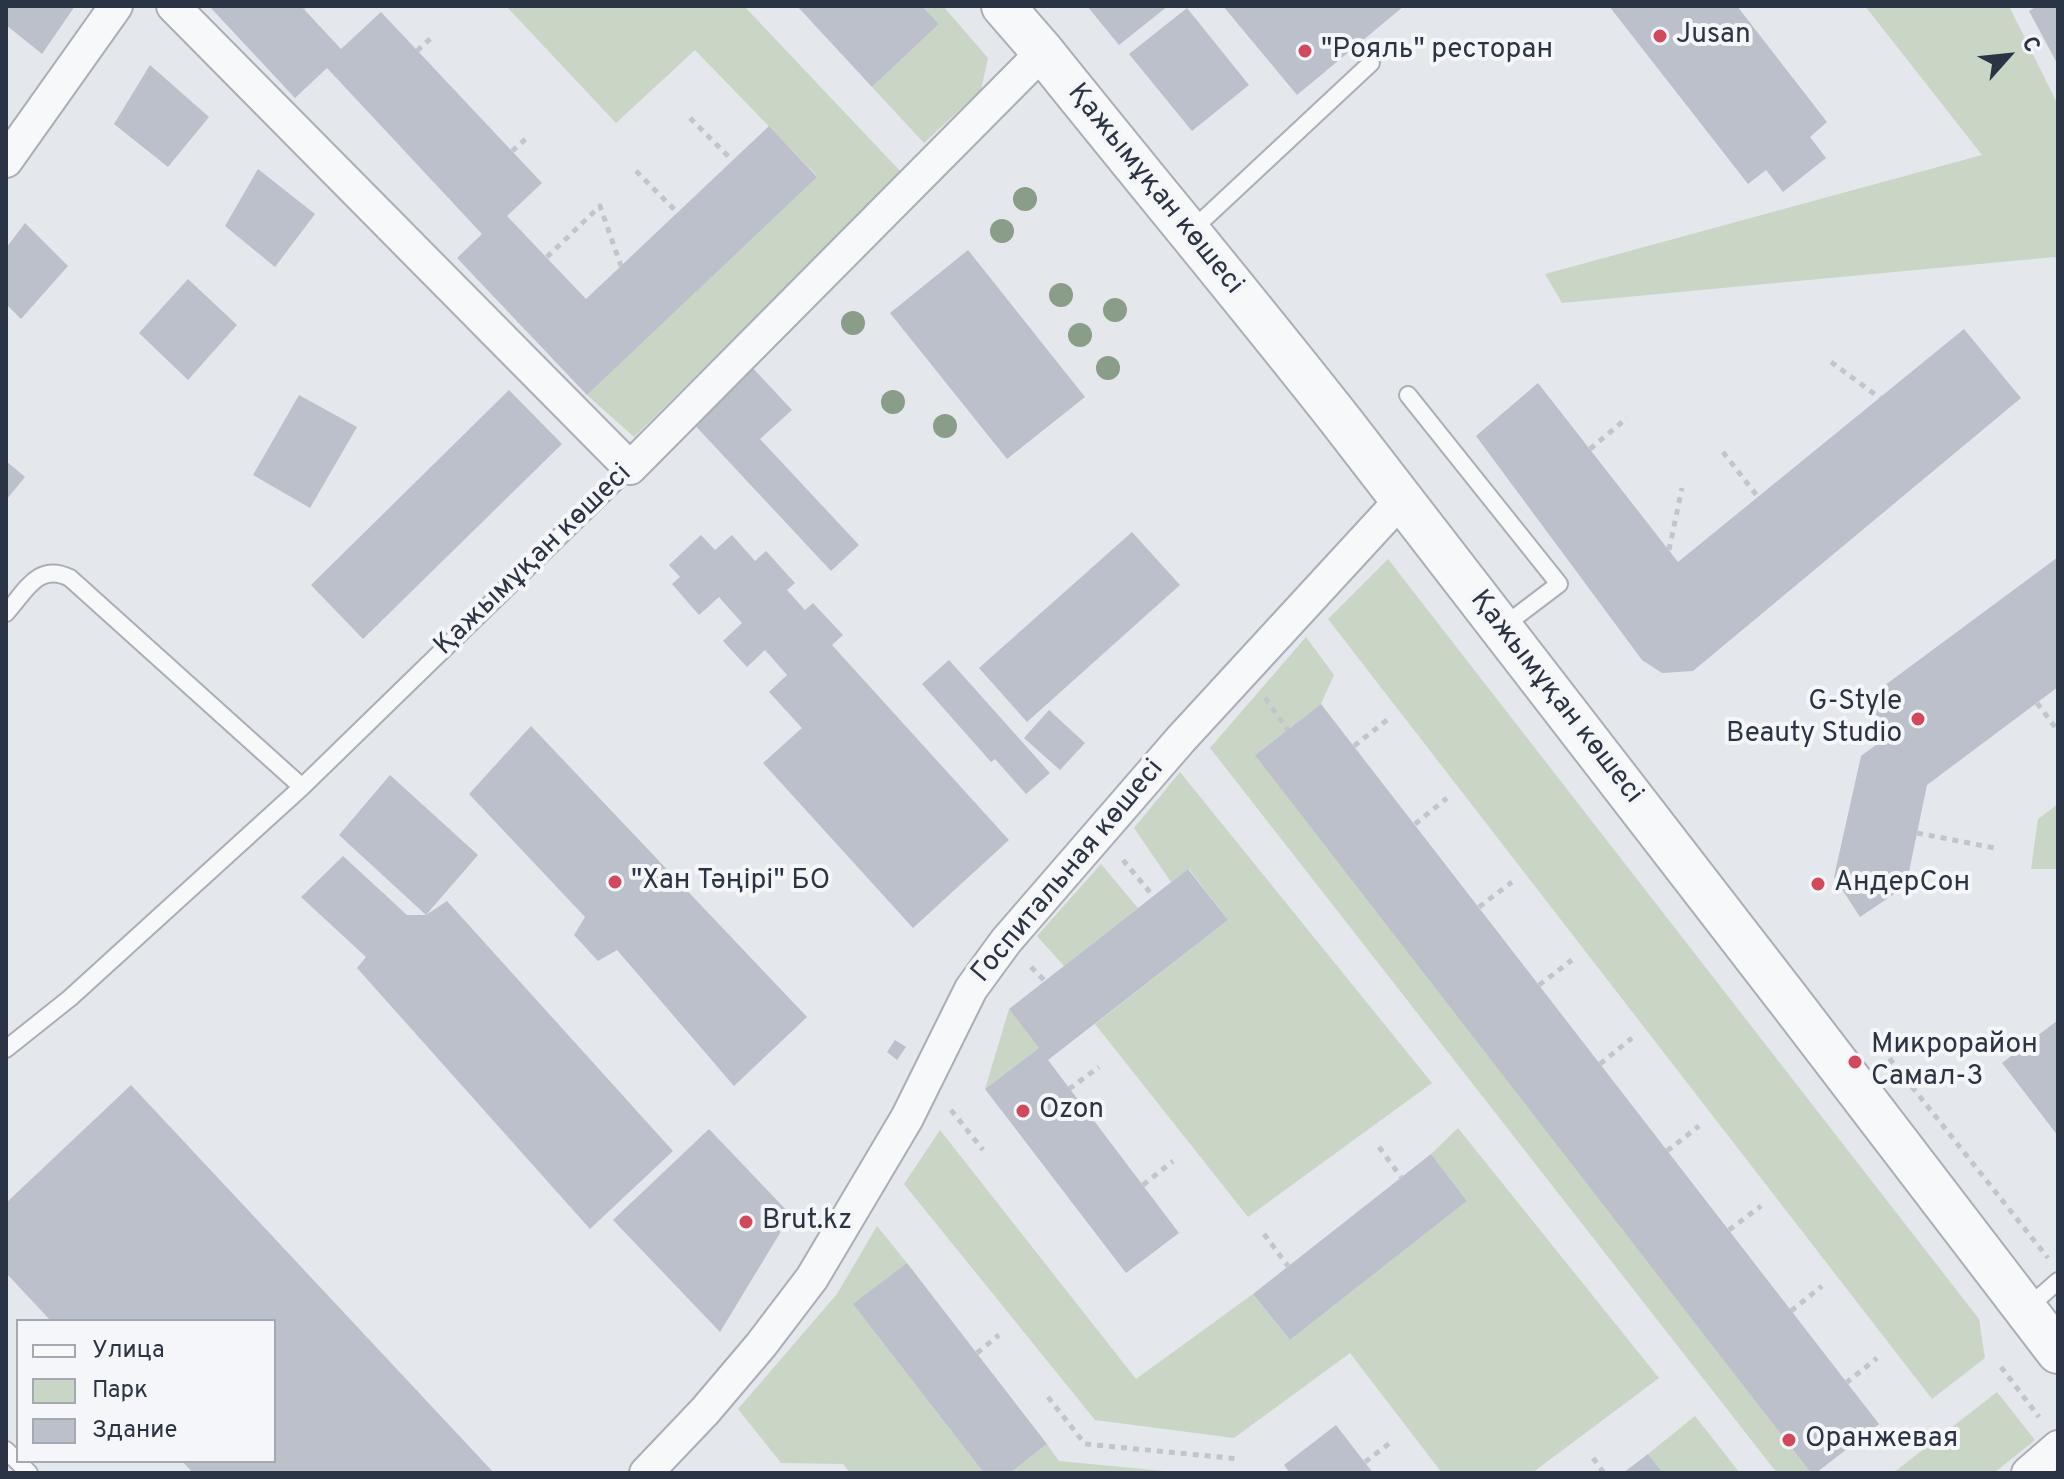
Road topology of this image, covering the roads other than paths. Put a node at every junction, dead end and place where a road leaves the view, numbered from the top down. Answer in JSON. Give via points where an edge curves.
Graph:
{"nodes":[{"id":1,"x":116,"y":6,"type":"edge"},
{"id":2,"x":173,"y":6,"type":"edge"},
{"id":3,"x":1003,"y":6,"type":"edge"},
{"id":4,"x":1043,"y":52,"type":"junction"},
{"id":5,"x":1371,"y":63,"type":"dead end"},
{"id":6,"x":6,"y":161,"type":"edge"},
{"id":7,"x":1189,"y":233,"type":"junction"},
{"id":8,"x":1408,"y":395,"type":"dead end"},
{"id":9,"x":630,"y":468,"type":"junction"},
{"id":10,"x":1401,"y":500,"type":"junction"},
{"id":11,"x":6,"y":613,"type":"edge"},
{"id":12,"x":1501,"y":628,"type":"junction"},
{"id":13,"x":302,"y":787,"type":"junction"},
{"id":14,"x":6,"y":1049,"type":"edge"},
{"id":15,"x":2058,"y":1281,"type":"edge"},
{"id":16,"x":2025,"y":1309,"type":"junction"},
{"id":17,"x":2058,"y":1352,"type":"edge"},
{"id":18,"x":2050,"y":1434,"type":"edge"},
{"id":19,"x":646,"y":1473,"type":"edge"},
{"id":20,"x":2028,"y":1473,"type":"edge"}],
"edges":[{"from":1,"to":6,"type":"street"},
{"from":2,"to":9,"type":"street"},
{"from":3,"to":4,"type":"street","name":"Қажымұқан көшесі"},
{"from":4,"to":7,"type":"street","name":"Қажымұқан көшесі"},
{"from":4,"to":9,"type":"street","name":"Қажымұқан көшесі"},
{"from":5,"to":7,"type":"lane"},
{"from":7,"to":10,"type":"street","name":"Қажымұқан көшесі"},
{"from":8,"to":12,"type":"lane","via":[[1559,584]]},
{"from":9,"to":13,"type":"lane","name":"Қажымұқан көшесі"},
{"from":10,"to":12,"type":"street","name":"Қажымұқан көшесі"},
{"from":10,"to":19,"type":"street","name":"Госпитальная көшесі","via":[[1181,739],[1006,941],[971,989],[874,1177],[812,1278],[705,1411]]},
{"from":11,"to":13,"type":"lane","via":[[43,573],[55,570],[70,578]]},
{"from":12,"to":16,"type":"street","name":"Қажымұқан көшесі"},
{"from":13,"to":14,"type":"lane","name":"Қажымұқан көшесі","via":[[70,998]]},
{"from":15,"to":16,"type":"lane"},
{"from":16,"to":17,"type":"street","name":"Қажымұқан көшесі"},
{"from":18,"to":20,"type":"street"}]}
